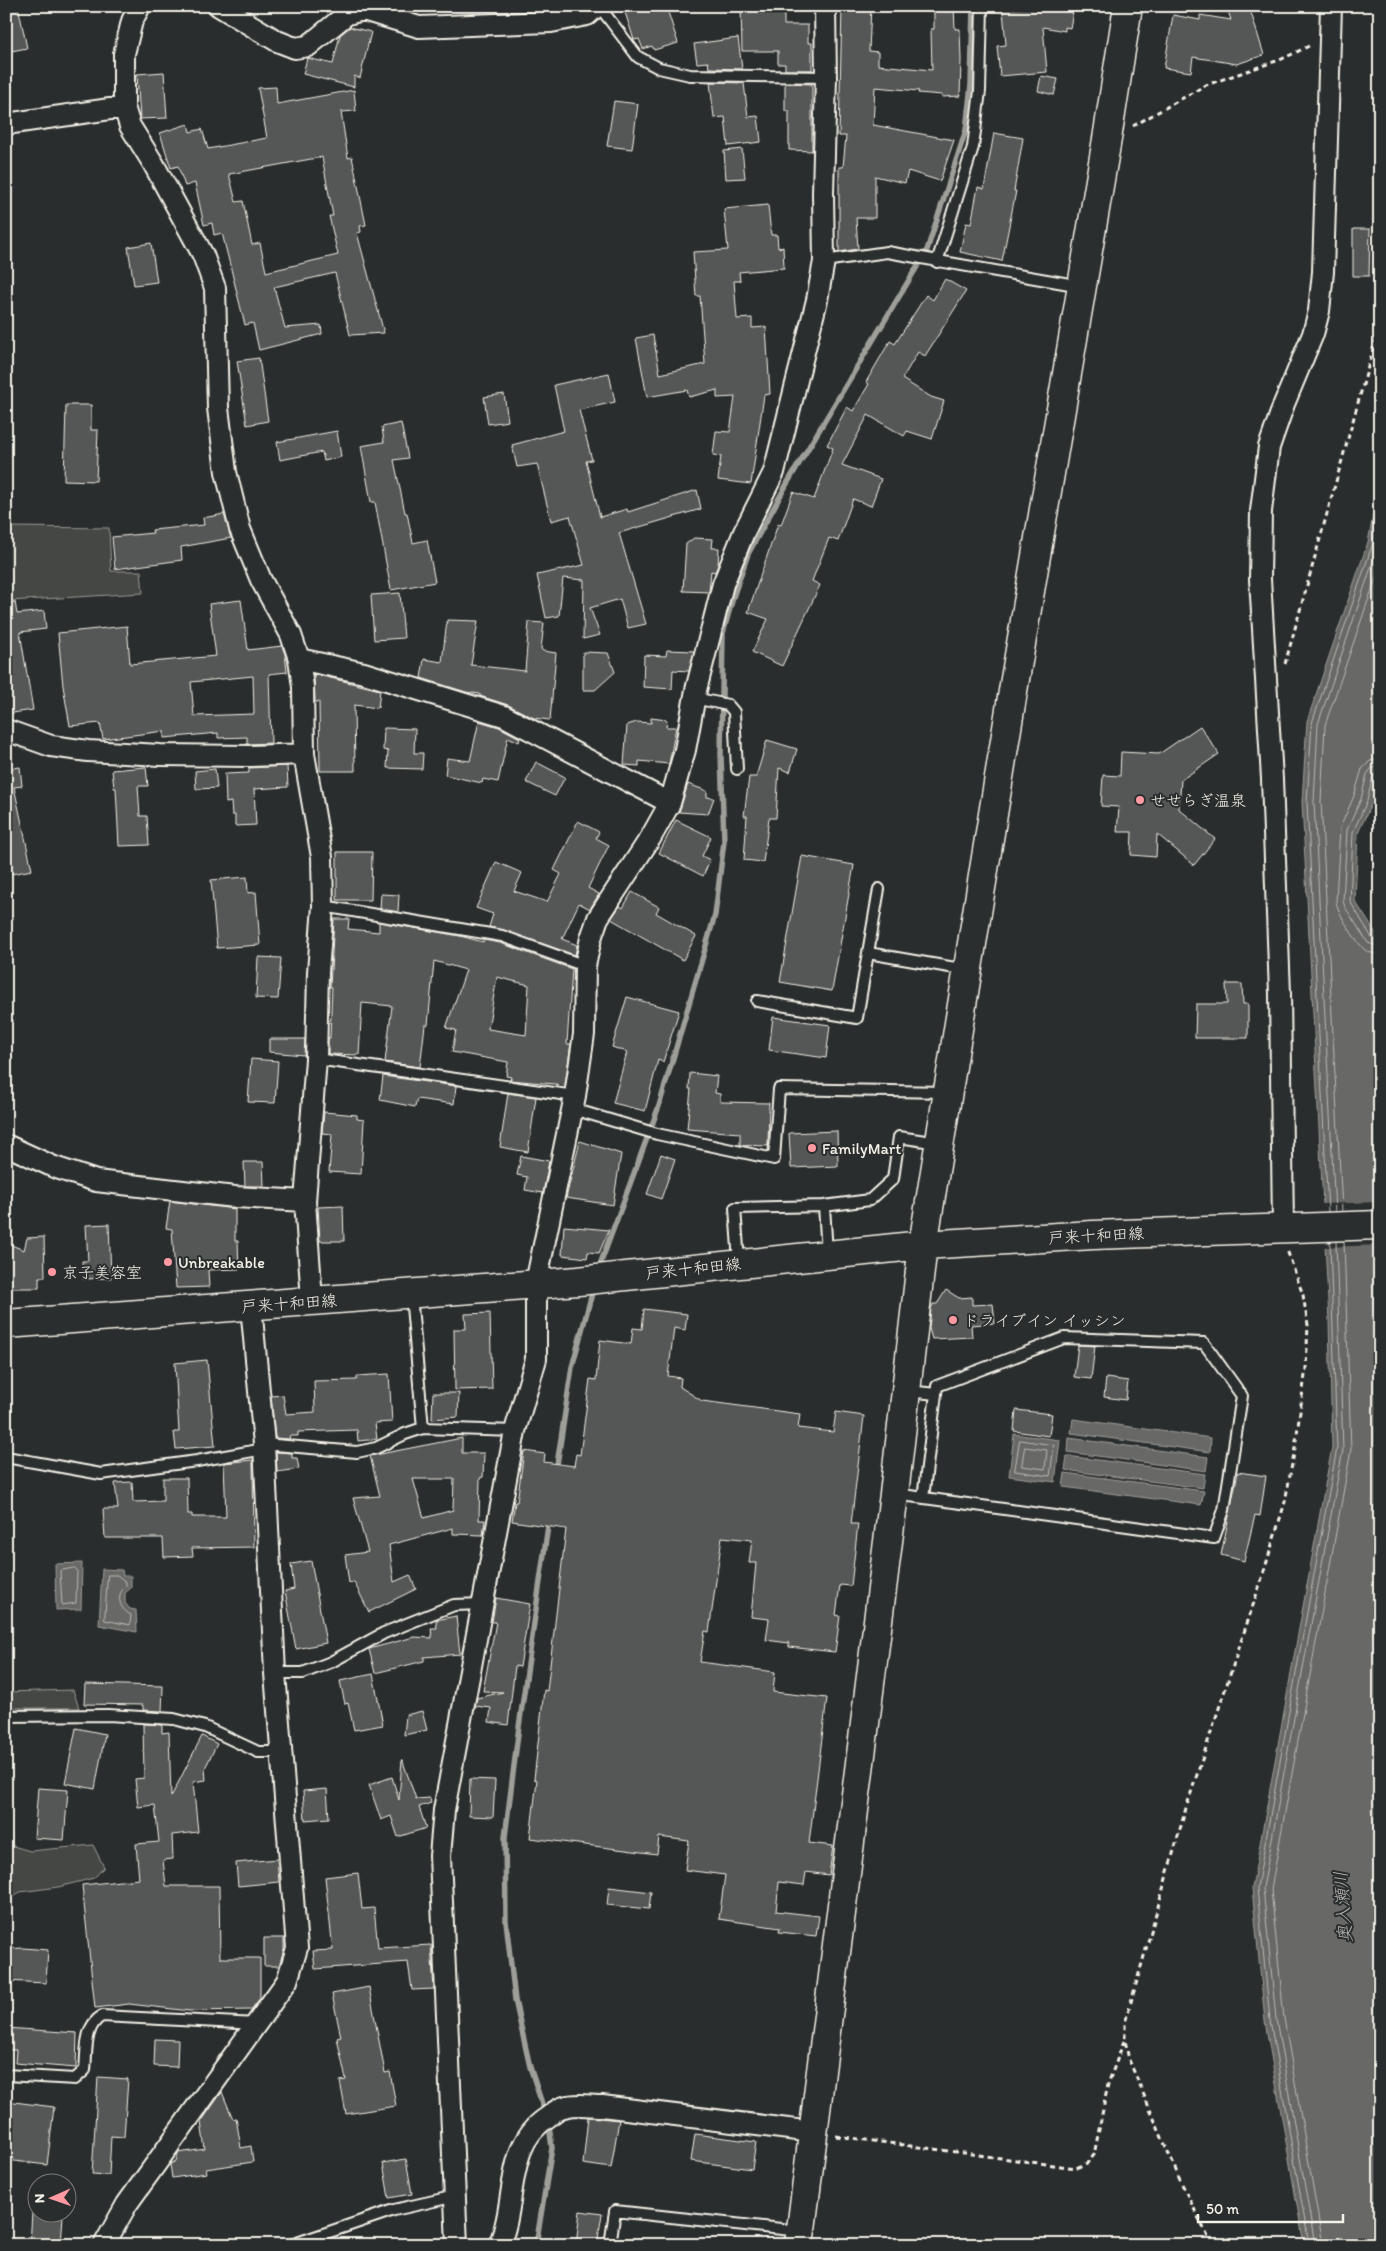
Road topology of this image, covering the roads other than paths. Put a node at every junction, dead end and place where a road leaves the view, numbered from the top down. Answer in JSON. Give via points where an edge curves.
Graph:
{"nodes":[{"id":1,"x":140,"y":6,"type":"edge"},
{"id":2,"x":219,"y":6,"type":"edge"},
{"id":3,"x":598,"y":6,"type":"edge"},
{"id":4,"x":825,"y":6,"type":"edge"},
{"id":5,"x":982,"y":6,"type":"edge"},
{"id":6,"x":1128,"y":6,"type":"edge"},
{"id":7,"x":1331,"y":6,"type":"edge"},
{"id":8,"x":826,"y":77,"type":"junction"},
{"id":9,"x":124,"y":107,"type":"junction"},
{"id":10,"x":6,"y":124,"type":"edge"},
{"id":11,"x":824,"y":261,"type":"junction"},
{"id":12,"x":932,"y":261,"type":"junction"},
{"id":13,"x":1082,"y":286,"type":"junction"},
{"id":14,"x":299,"y":659,"type":"junction"},
{"id":15,"x":694,"y":698,"type":"junction"},
{"id":16,"x":6,"y":730,"type":"edge"},
{"id":17,"x":304,"y":754,"type":"junction"},
{"id":18,"x":736,"y":769,"type":"dead end"},
{"id":19,"x":670,"y":803,"type":"junction"},
{"id":20,"x":879,"y":889,"type":"dead end"},
{"id":21,"x":323,"y":906,"type":"junction"},
{"id":22,"x":868,"y":953,"type":"junction"},
{"id":23,"x":585,"y":966,"type":"junction"},
{"id":24,"x":968,"y":970,"type":"junction"},
{"id":25,"x":757,"y":1001,"type":"dead end"},
{"id":26,"x":316,"y":1059,"type":"junction"},
{"id":27,"x":948,"y":1092,"type":"junction"},
{"id":28,"x":574,"y":1103,"type":"junction"},
{"id":29,"x":940,"y":1144,"type":"junction"},
{"id":30,"x":6,"y":1145,"type":"edge"},
{"id":31,"x":305,"y":1201,"type":"junction"},
{"id":32,"x":824,"y":1206,"type":"junction"},
{"id":33,"x":1380,"y":1225,"type":"edge"},
{"id":34,"x":1288,"y":1227,"type":"junction"},
{"id":35,"x":924,"y":1245,"type":"junction"},
{"id":36,"x":827,"y":1255,"type":"junction"},
{"id":37,"x":740,"y":1263,"type":"junction"},
{"id":38,"x":536,"y":1283,"type":"junction"},
{"id":39,"x":411,"y":1294,"type":"junction"},
{"id":40,"x":312,"y":1300,"type":"junction"},
{"id":41,"x":252,"y":1306,"type":"junction"},
{"id":42,"x":6,"y":1324,"type":"edge"},
{"id":43,"x":907,"y":1391,"type":"junction"},
{"id":44,"x":936,"y":1394,"type":"junction"},
{"id":45,"x":423,"y":1428,"type":"junction"},
{"id":46,"x":515,"y":1430,"type":"junction"},
{"id":47,"x":264,"y":1447,"type":"junction"},
{"id":48,"x":6,"y":1457,"type":"edge"},
{"id":49,"x":894,"y":1494,"type":"junction"},
{"id":50,"x":923,"y":1498,"type":"junction"},
{"id":51,"x":483,"y":1604,"type":"junction"},
{"id":52,"x":275,"y":1673,"type":"junction"},
{"id":53,"x":6,"y":1716,"type":"edge"},
{"id":54,"x":281,"y":1752,"type":"junction"},
{"id":55,"x":257,"y":2024,"type":"junction"},
{"id":56,"x":6,"y":2075,"type":"edge"},
{"id":57,"x":813,"y":2132,"type":"junction"},
{"id":58,"x":456,"y":2196,"type":"junction"},
{"id":59,"x":800,"y":2238,"type":"edge"},
{"id":60,"x":104,"y":2245,"type":"edge"},
{"id":61,"x":291,"y":2245,"type":"edge"},
{"id":62,"x":457,"y":2245,"type":"edge"},
{"id":63,"x":499,"y":2245,"type":"edge"},
{"id":64,"x":610,"y":2245,"type":"edge"}],
"edges":[{"from":1,"to":9,"type":"street","via":[[132,21],[124,54]]},
{"from":2,"to":3,"type":"street","via":[[277,41],[296,48],[308,46],[347,14],[363,10],[419,27],[551,22],[587,15]]},
{"from":3,"to":8,"type":"lane","via":[[638,58],[659,68],[690,75]]},
{"from":4,"to":8,"type":"street"},
{"from":5,"to":12,"type":"lane","via":[[980,91],[973,147]]},
{"from":6,"to":13,"type":"street"},
{"from":7,"to":34,"type":"street","via":[[1319,311],[1268,447],[1261,511],[1260,579],[1272,779]]},
{"from":8,"to":11,"type":"street"},
{"from":9,"to":10,"type":"street"},
{"from":9,"to":14,"type":"street","via":[[130,126],[204,255],[215,288],[218,408],[226,472],[240,529]]},
{"from":11,"to":12,"type":"lane","via":[[888,252]]},
{"from":11,"to":15,"type":"street","via":[[774,472],[723,584]]},
{"from":12,"to":13,"type":"lane"},
{"from":13,"to":24,"type":"street"},
{"from":14,"to":17,"type":"street","via":[[303,687]]},
{"from":14,"to":19,"type":"street","via":[[364,673],[504,716]]},
{"from":15,"to":18,"type":"lane","via":[[728,705],[734,712]]},
{"from":15,"to":19,"type":"street","via":[[685,750]]},
{"from":16,"to":17,"type":"street","via":[[51,746],[88,752],[169,756]]},
{"from":17,"to":21,"type":"street","via":[[322,857]]},
{"from":19,"to":23,"type":"street","via":[[598,918]]},
{"from":20,"to":22,"type":"lane"},
{"from":21,"to":23,"type":"lane","via":[[502,936]]},
{"from":21,"to":26,"type":"street"},
{"from":22,"to":24,"type":"lane"},
{"from":22,"to":25,"type":"lane","via":[[857,1018]]},
{"from":23,"to":28,"type":"street","via":[[584,1034]]},
{"from":24,"to":27,"type":"street"},
{"from":26,"to":28,"type":"lane"},
{"from":26,"to":31,"type":"street"},
{"from":27,"to":28,"type":"lane","via":[[779,1089],[774,1159],[656,1134]]},
{"from":27,"to":29,"type":"street"},
{"from":28,"to":38,"type":"street"},
{"from":29,"to":32,"type":"lane","via":[[899,1137],[893,1179],[870,1200]]},
{"from":29,"to":35,"type":"street"},
{"from":30,"to":31,"type":"street","via":[[96,1181],[226,1196]]},
{"from":31,"to":40,"type":"street"},
{"from":32,"to":36,"type":"lane"},
{"from":32,"to":37,"type":"lane","via":[[735,1208]]},
{"from":33,"to":34,"type":"street","name":"戸来十和田線"},
{"from":34,"to":35,"type":"street","name":"戸来十和田線"},
{"from":35,"to":36,"type":"street","name":"戸来十和田線"},
{"from":35,"to":43,"type":"street"},
{"from":36,"to":37,"type":"street","name":"戸来十和田線"},
{"from":37,"to":38,"type":"street","name":"戸来十和田線"},
{"from":38,"to":39,"type":"street","name":"戸来十和田線"},
{"from":38,"to":46,"type":"street","via":[[536,1359]]},
{"from":39,"to":40,"type":"street","name":"戸来十和田線"},
{"from":39,"to":45,"type":"lane"},
{"from":40,"to":41,"type":"street","name":"戸来十和田線"},
{"from":41,"to":42,"type":"street","name":"戸来十和田線"},
{"from":41,"to":47,"type":"street"},
{"from":43,"to":44,"type":"lane"},
{"from":43,"to":49,"type":"street"},
{"from":44,"to":50,"type":"lane"},
{"from":44,"to":50,"type":"lane","via":[[938,1386],[1064,1338],[1204,1343],[1242,1396],[1224,1510],[1214,1538]]},
{"from":45,"to":46,"type":"lane"},
{"from":45,"to":47,"type":"lane","via":[[376,1448],[357,1452]]},
{"from":46,"to":51,"type":"street"},
{"from":47,"to":48,"type":"lane","via":[[197,1461],[101,1474]]},
{"from":47,"to":52,"type":"street"},
{"from":49,"to":50,"type":"lane"},
{"from":49,"to":57,"type":"street"},
{"from":51,"to":52,"type":"lane","via":[[454,1605],[384,1633],[331,1662],[303,1673]]},
{"from":51,"to":58,"type":"street","via":[[445,1801],[440,1856]]},
{"from":52,"to":54,"type":"street"},
{"from":53,"to":54,"type":"lane","via":[[108,1714],[174,1719],[205,1727],[258,1752]]},
{"from":54,"to":55,"type":"street","via":[[297,1948],[287,1981]]},
{"from":55,"to":56,"type":"lane","via":[[102,2016],[94,2020],[88,2033],[85,2070],[75,2079]]},
{"from":55,"to":60,"type":"street","via":[[127,2204]]},
{"from":57,"to":59,"type":"street"},
{"from":57,"to":63,"type":"street","via":[[602,2106],[563,2107],[544,2119],[526,2137],[519,2154]]},
{"from":58,"to":61,"type":"lane","via":[[394,2210]]},
{"from":58,"to":62,"type":"street"},
{"from":59,"to":64,"type":"lane","via":[[615,2212]]}]}
